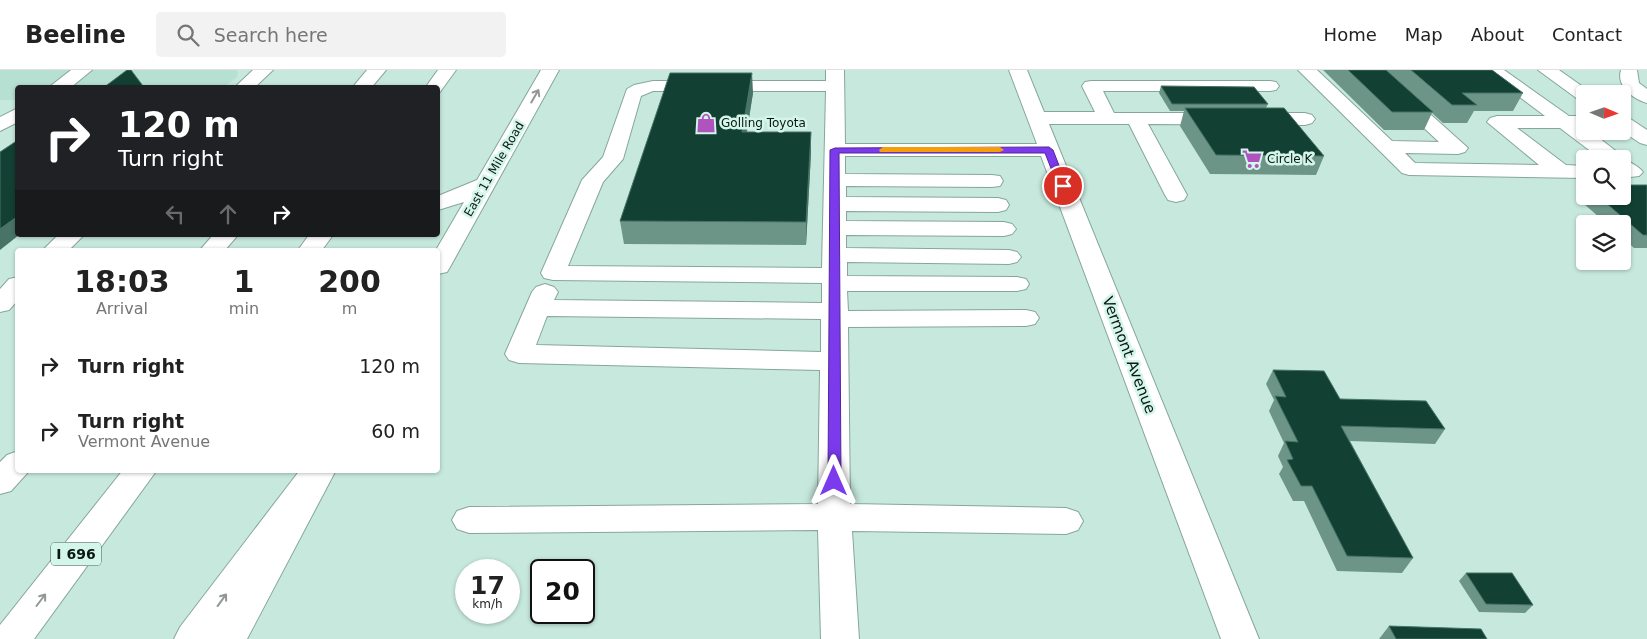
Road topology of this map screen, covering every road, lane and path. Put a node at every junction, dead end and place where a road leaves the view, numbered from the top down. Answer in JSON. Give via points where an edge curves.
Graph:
{"nodes":[{"id":1,"x":83,"y":70,"type":"edge"},
{"id":2,"x":264,"y":70,"type":"edge"},
{"id":3,"x":377,"y":70,"type":"edge"},
{"id":4,"x":447,"y":70,"type":"edge"},
{"id":5,"x":550,"y":70,"type":"edge"},
{"id":6,"x":1018,"y":70,"type":"edge"},
{"id":7,"x":1238,"y":70,"type":"edge"},
{"id":8,"x":1308,"y":70,"type":"edge"},
{"id":9,"x":1371,"y":70,"type":"edge"},
{"id":10,"x":1493,"y":70,"type":"edge"},
{"id":11,"x":1547,"y":70,"type":"edge"},
{"id":12,"x":1628,"y":70,"type":"edge"},
{"id":13,"x":1647,"y":76,"type":"edge"},
{"id":14,"x":834,"y":78,"type":"edge"},
{"id":15,"x":61,"y":85,"type":"edge"},
{"id":16,"x":246,"y":85,"type":"edge"},
{"id":17,"x":364,"y":85,"type":"edge"},
{"id":18,"x":436,"y":85,"type":"edge"},
{"id":19,"x":1270,"y":86,"type":"junction"},
{"id":20,"x":1576,"y":90,"type":"edge"},
{"id":21,"x":1647,"y":97,"type":"edge"},
{"id":22,"x":0,"y":102,"type":"edge"},
{"id":23,"x":13,"y":115,"type":"edge"},
{"id":24,"x":1036,"y":118,"type":"junction"},
{"id":25,"x":1107,"y":118,"type":"junction"},
{"id":26,"x":1136,"y":118,"type":"junction"},
{"id":27,"x":1565,"y":122,"type":"junction"},
{"id":28,"x":1576,"y":122,"type":"edge"},
{"id":29,"x":1631,"y":128,"type":"edge"},
{"id":30,"x":1647,"y":139,"type":"edge"},
{"id":31,"x":1386,"y":147,"type":"junction"},
{"id":32,"x":835,"y":150,"type":"junction"},
{"id":33,"x":1049,"y":150,"type":"junction"},
{"id":34,"x":1602,"y":150,"type":"edge"},
{"id":35,"x":1560,"y":171,"type":"junction"},
{"id":36,"x":1576,"y":172,"type":"edge"},
{"id":37,"x":992,"y":181,"type":"dead end"},
{"id":38,"x":485,"y":184,"type":"junction"},
{"id":39,"x":1176,"y":196,"type":"dead end"},
{"id":40,"x":444,"y":201,"type":"edge"},
{"id":41,"x":998,"y":205,"type":"dead end"},
{"id":42,"x":1004,"y":229,"type":"dead end"},
{"id":43,"x":70,"y":237,"type":"edge"},
{"id":44,"x":224,"y":237,"type":"edge"},
{"id":45,"x":320,"y":237,"type":"edge"},
{"id":46,"x":57,"y":248,"type":"edge"},
{"id":47,"x":214,"y":248,"type":"edge"},
{"id":48,"x":311,"y":248,"type":"edge"},
{"id":49,"x":834,"y":257,"type":"junction"},
{"id":50,"x":1009,"y":257,"type":"dead end"},
{"id":51,"x":440,"y":263,"type":"edge"},
{"id":52,"x":553,"y":273,"type":"junction"},
{"id":53,"x":1017,"y":284,"type":"dead end"},
{"id":54,"x":15,"y":286,"type":"edge"},
{"id":55,"x":15,"y":287,"type":"edge"},
{"id":56,"x":0,"y":296,"type":"edge"},
{"id":57,"x":0,"y":304,"type":"edge"},
{"id":58,"x":537,"y":308,"type":"junction"},
{"id":59,"x":1026,"y":318,"type":"dead end"},
{"id":60,"x":835,"y":361,"type":"junction"},
{"id":61,"x":15,"y":466,"type":"edge"},
{"id":62,"x":139,"y":473,"type":"edge"},
{"id":63,"x":317,"y":473,"type":"edge"},
{"id":64,"x":317,"y":473,"type":"edge"},
{"id":65,"x":0,"y":482,"type":"edge"},
{"id":66,"x":834,"y":516,"type":"junction"},
{"id":67,"x":469,"y":520,"type":"dead end"},
{"id":68,"x":1066,"y":521,"type":"dead end"},
{"id":69,"x":12,"y":639,"type":"edge"},
{"id":70,"x":193,"y":639,"type":"edge"},
{"id":71,"x":227,"y":639,"type":"edge"},
{"id":72,"x":840,"y":639,"type":"edge"},
{"id":73,"x":1240,"y":639,"type":"edge"}],
"edges":[{"from":1,"to":15,"type":"main road"},
{"from":2,"to":16,"type":"main road"},
{"from":3,"to":17,"type":"main road"},
{"from":4,"to":18,"type":"main road"},
{"from":38,"to":5,"type":"main road","name":"East 11 Mile Road","one_way":true},
{"from":6,"to":24,"type":"main road","name":"Vermont Avenue"},
{"from":7,"to":19,"type":"main road"},
{"from":8,"to":31,"type":"main road"},
{"from":9,"to":31,"type":"main road","via":[[1458,148]]},
{"from":10,"to":27,"type":"main road"},
{"from":11,"to":20,"type":"main road"},
{"from":12,"to":13,"type":"main road"},
{"from":12,"to":21,"type":"main road","via":[[1630,84]]},
{"from":14,"to":32,"type":"main road"},
{"from":14,"to":52,"type":"main road","via":[[653,86],[633,93],[613,159],[593,180]]},
{"from":19,"to":25,"type":"main road","via":[[1091,86]]},
{"from":19,"to":26,"type":"main road","via":[[1280,91],[1305,119]]},
{"from":22,"to":23,"type":"main road"},
{"from":24,"to":25,"type":"main road"},
{"from":24,"to":33,"type":"main road","name":"Vermont Avenue"},
{"from":25,"to":26,"type":"main road"},
{"from":26,"to":39,"type":"main road"},
{"from":27,"to":28,"type":"main road"},
{"from":27,"to":34,"type":"main road"},
{"from":27,"to":35,"type":"main road","via":[[1497,122]]},
{"from":29,"to":30,"type":"main road"},
{"from":31,"to":35,"type":"main road","via":[[1409,169]]},
{"from":32,"to":33,"type":"main road"},
{"from":32,"to":49,"type":"main road"},
{"from":33,"to":73,"type":"main road","name":"Vermont Avenue"},
{"from":35,"to":36,"type":"main road"},
{"from":37,"to":49,"type":"main road"},
{"from":38,"to":40,"type":"main road"},
{"from":38,"to":51,"type":"main road","name":"East 11 Mile Road"},
{"from":41,"to":49,"type":"main road"},
{"from":42,"to":49,"type":"main road"},
{"from":43,"to":46,"type":"main road"},
{"from":44,"to":47,"type":"main road"},
{"from":45,"to":48,"type":"main road"},
{"from":49,"to":50,"type":"main road"},
{"from":49,"to":52,"type":"main road"},
{"from":49,"to":53,"type":"main road"},
{"from":49,"to":58,"type":"main road"},
{"from":49,"to":59,"type":"main road"},
{"from":49,"to":60,"type":"main road"},
{"from":52,"to":58,"type":"main road"},
{"from":54,"to":56,"type":"main road"},
{"from":55,"to":57,"type":"main road"},
{"from":58,"to":60,"type":"main road","via":[[519,354]]},
{"from":60,"to":66,"type":"main road"},
{"from":61,"to":65,"type":"main road"},
{"from":69,"to":62,"type":"main road","number":"I 696","one_way":true},
{"from":70,"to":63,"type":"main road","one_way":true},
{"from":64,"to":71,"type":"main road"},
{"from":66,"to":67,"type":"main road"},
{"from":66,"to":68,"type":"main road"},
{"from":66,"to":72,"type":"main road"}]}
